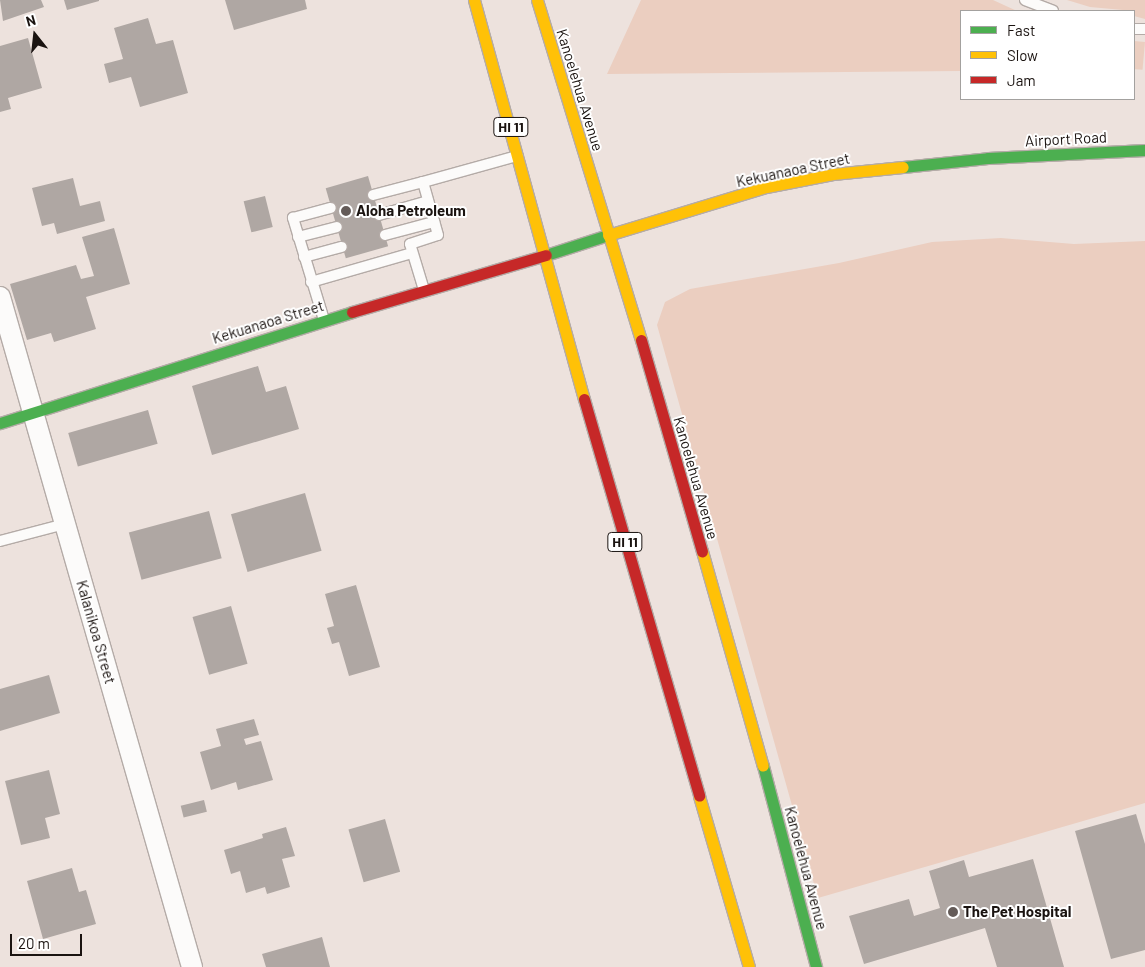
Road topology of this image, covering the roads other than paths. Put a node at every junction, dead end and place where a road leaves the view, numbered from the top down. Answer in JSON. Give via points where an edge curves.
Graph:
{"nodes":[{"id":1,"x":474,"y":0,"type":"edge"},
{"id":2,"x":537,"y":0,"type":"edge"},
{"id":3,"x":1025,"y":0,"type":"edge"},
{"id":4,"x":1051,"y":10,"type":"edge"},
{"id":5,"x":1145,"y":150,"type":"edge"},
{"id":6,"x":519,"y":155,"type":"junction"},
{"id":7,"x":988,"y":158,"type":"joint"},
{"id":8,"x":423,"y":182,"type":"junction"},
{"id":9,"x":374,"y":196,"type":"dead end"},
{"id":10,"x":428,"y":201,"type":"junction"},
{"id":11,"x":331,"y":208,"type":"dead end"},
{"id":12,"x":379,"y":215,"type":"dead end"},
{"id":13,"x":434,"y":222,"type":"junction"},
{"id":14,"x":337,"y":227,"type":"dead end"},
{"id":15,"x":385,"y":235,"type":"dead end"},
{"id":16,"x":608,"y":236,"type":"junction"},
{"id":17,"x":298,"y":237,"type":"junction"},
{"id":18,"x":342,"y":247,"type":"dead end"},
{"id":19,"x":412,"y":253,"type":"junction"},
{"id":20,"x":546,"y":256,"type":"junction"},
{"id":21,"x":304,"y":257,"type":"junction"},
{"id":22,"x":311,"y":282,"type":"junction"},
{"id":23,"x":424,"y":291,"type":"junction"},
{"id":24,"x":0,"y":297,"type":"edge"},
{"id":25,"x":325,"y":321,"type":"junction"},
{"id":26,"x":33,"y":414,"type":"junction"},
{"id":27,"x":0,"y":423,"type":"edge"},
{"id":28,"x":65,"y":524,"type":"junction"},
{"id":29,"x":0,"y":541,"type":"edge"},
{"id":30,"x":192,"y":967,"type":"edge"},
{"id":31,"x":748,"y":967,"type":"edge"},
{"id":32,"x":816,"y":967,"type":"edge"}],
"edges":[{"from":1,"to":6,"type":"main road","number":"HI 11"},
{"from":2,"to":16,"type":"main road","name":"Kanoelehua Avenue"},
{"from":3,"to":4,"type":"lane"},
{"from":5,"to":7,"type":"main road","name":"Airport Road"},
{"from":6,"to":8,"type":"lane"},
{"from":6,"to":20,"type":"main road","number":"HI 11"},
{"from":7,"to":16,"type":"main road","name":"Kekuanaoa Street","via":[[833,174],[775,186]]},
{"from":8,"to":9,"type":"lane"},
{"from":8,"to":10,"type":"lane"},
{"from":10,"to":12,"type":"lane"},
{"from":10,"to":13,"type":"lane"},
{"from":11,"to":17,"type":"lane","via":[[293,218]]},
{"from":13,"to":15,"type":"lane"},
{"from":13,"to":19,"type":"lane","via":[[438,235],[410,244]]},
{"from":14,"to":17,"type":"lane"},
{"from":16,"to":20,"type":"main road","name":"Kekuanaoa Street"},
{"from":16,"to":32,"type":"main road","name":"Kanoelehua Avenue","via":[[751,722]]},
{"from":17,"to":21,"type":"lane"},
{"from":18,"to":21,"type":"lane"},
{"from":19,"to":22,"type":"lane"},
{"from":19,"to":23,"type":"lane"},
{"from":20,"to":23,"type":"main road","name":"Kekuanaoa Street"},
{"from":20,"to":31,"type":"main road","number":"HI 11","via":[[565,334]]},
{"from":21,"to":22,"type":"lane"},
{"from":22,"to":25,"type":"lane"},
{"from":23,"to":25,"type":"main road","name":"Kekuanaoa Street"},
{"from":24,"to":26,"type":"street","name":"Kalanikoa Street"},
{"from":25,"to":26,"type":"main road","name":"Kekuanaoa Street"},
{"from":26,"to":27,"type":"main road","name":"Kekuanaoa Street"},
{"from":26,"to":28,"type":"street","name":"Kalanikoa Street"},
{"from":28,"to":29,"type":"lane"},
{"from":28,"to":30,"type":"street","name":"Kalanikoa Street"}]}
